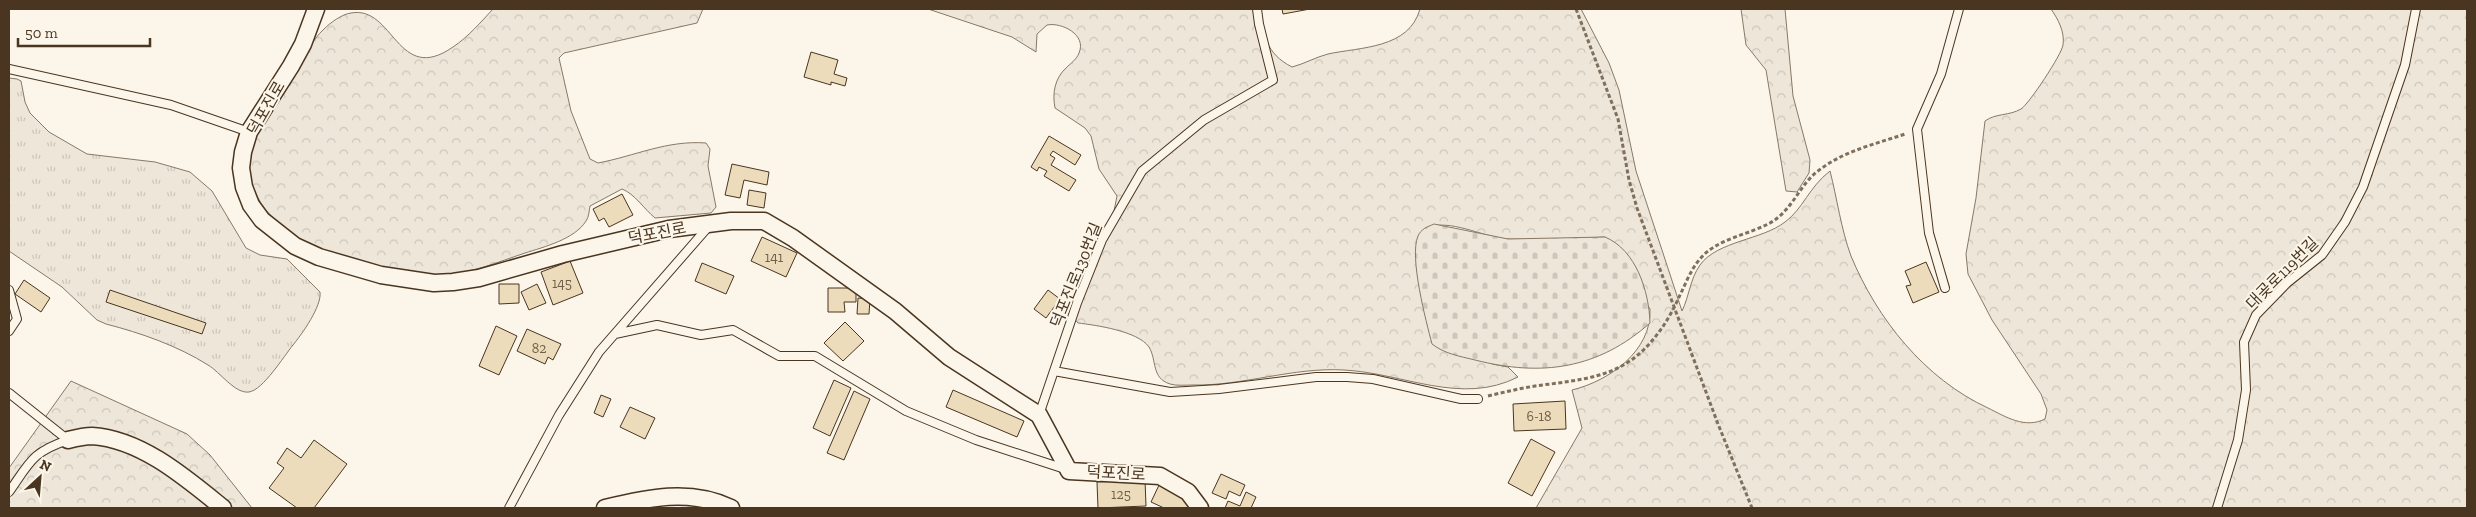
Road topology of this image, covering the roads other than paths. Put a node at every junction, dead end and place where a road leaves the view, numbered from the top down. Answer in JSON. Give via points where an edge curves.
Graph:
{"nodes":[{"id":1,"x":316,"y":9,"type":"edge"},
{"id":2,"x":1257,"y":9,"type":"edge"},
{"id":3,"x":1958,"y":9,"type":"edge"},
{"id":4,"x":2416,"y":9,"type":"edge"},
{"id":5,"x":9,"y":69,"type":"edge"},
{"id":6,"x":249,"y":132,"type":"junction"},
{"id":7,"x":710,"y":224,"type":"junction"},
{"id":8,"x":1944,"y":288,"type":"dead end"},
{"id":9,"x":9,"y":290,"type":"edge"},
{"id":10,"x":9,"y":331,"type":"edge"},
{"id":11,"x":616,"y":334,"type":"junction"},
{"id":12,"x":1054,"y":371,"type":"junction"},
{"id":13,"x":9,"y":393,"type":"edge"},
{"id":14,"x":1478,"y":399,"type":"road end"},
{"id":15,"x":1039,"y":415,"type":"junction"},
{"id":16,"x":68,"y":440,"type":"junction"},
{"id":17,"x":1069,"y":471,"type":"junction"},
{"id":18,"x":9,"y":492,"type":"edge"},
{"id":19,"x":222,"y":508,"type":"edge"},
{"id":20,"x":508,"y":508,"type":"edge"},
{"id":21,"x":604,"y":508,"type":"edge"},
{"id":22,"x":731,"y":508,"type":"edge"},
{"id":23,"x":1200,"y":508,"type":"edge"},
{"id":24,"x":2217,"y":508,"type":"edge"}],
"edges":[{"from":1,"to":6,"type":"street","name":"덕포진로","via":[[303,44]]},
{"from":2,"to":12,"type":"lane","name":"덕포진로130번길","via":[[1273,80],[1204,120],[1142,170],[1102,240]]},
{"from":3,"to":8,"type":"lane","via":[[1941,74],[1917,130],[1929,233]]},
{"from":4,"to":24,"type":"lane","name":"대곶로119번길","via":[[2405,65],[2363,187],[2345,222],[2322,255],[2287,283],[2256,315],[2244,342],[2246,390],[2238,440]]},
{"from":5,"to":6,"type":"lane","via":[[171,105]]},
{"from":6,"to":7,"type":"street","name":"덕포진로","via":[[241,168],[244,187],[262,220],[295,246],[318,257],[381,276],[434,283],[479,278],[670,228]]},
{"from":7,"to":11,"type":"lane"},
{"from":7,"to":15,"type":"street","name":"덕포진로","via":[[764,221],[895,311],[949,357]]},
{"from":9,"to":10,"type":"lane","via":[[17,320]]},
{"from":11,"to":17,"type":"lane","via":[[657,325],[701,335],[733,330],[779,356],[815,356],[906,411],[976,440]]},
{"from":11,"to":20,"type":"lane","via":[[600,352],[559,415]]},
{"from":12,"to":14,"type":"lane","via":[[1170,392],[1219,390],[1316,377],[1347,377],[1373,379],[1461,399]]},
{"from":12,"to":15,"type":"lane","name":"덕포진로130번길"},
{"from":13,"to":16,"type":"lane"},
{"from":15,"to":17,"type":"street","name":"덕포진로"},
{"from":16,"to":18,"type":"lane","via":[[48,446],[35,455]]},
{"from":16,"to":19,"type":"street","via":[[91,436],[114,440],[139,450],[172,469]]},
{"from":17,"to":23,"type":"street","name":"덕포진로","via":[[1160,476],[1188,492]]},
{"from":21,"to":22,"type":"street","via":[[662,496],[688,496]]}]}
